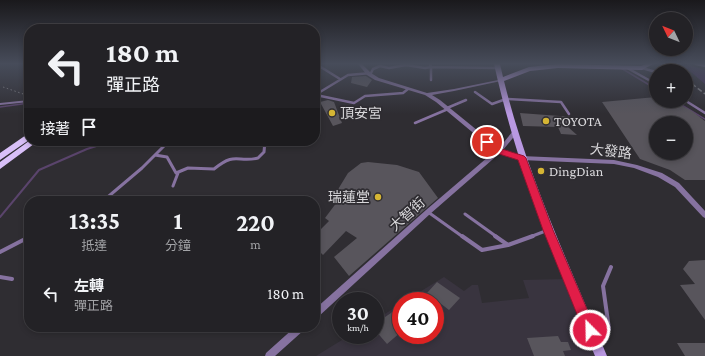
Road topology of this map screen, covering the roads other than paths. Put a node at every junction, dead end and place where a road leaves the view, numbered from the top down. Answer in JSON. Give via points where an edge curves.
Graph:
{"nodes":[{"id":1,"x":501,"y":80,"type":"edge"},
{"id":2,"x":336,"y":81,"type":"edge"},
{"id":3,"x":382,"y":81,"type":"edge"},
{"id":4,"x":498,"y":81,"type":"edge"},
{"id":5,"x":408,"y":89,"type":"junction"},
{"id":6,"x":320,"y":92,"type":"edge"},
{"id":7,"x":475,"y":92,"type":"dead end"},
{"id":8,"x":426,"y":94,"type":"junction"},
{"id":9,"x":320,"y":96,"type":"edge"},
{"id":10,"x":506,"y":99,"type":"junction"},
{"id":11,"x":466,"y":100,"type":"dead end"},
{"id":12,"x":24,"y":102,"type":"edge"},
{"id":13,"x":0,"y":104,"type":"edge"},
{"id":14,"x":693,"y":105,"type":"edge"},
{"id":15,"x":448,"y":109,"type":"junction"},
{"id":16,"x":705,"y":113,"type":"edge"},
{"id":17,"x":569,"y":114,"type":"dead end"},
{"id":18,"x":415,"y":123,"type":"dead end"},
{"id":19,"x":515,"y":132,"type":"junction"},
{"id":20,"x":24,"y":140,"type":"edge"},
{"id":21,"x":27,"y":146,"type":"edge"},
{"id":22,"x":164,"y":146,"type":"edge"},
{"id":23,"x":265,"y":146,"type":"edge"},
{"id":24,"x":499,"y":151,"type":"junction"},
{"id":25,"x":155,"y":155,"type":"junction"},
{"id":26,"x":0,"y":157,"type":"edge"},
{"id":27,"x":521,"y":158,"type":"junction"},
{"id":28,"x":0,"y":166,"type":"edge"},
{"id":29,"x":178,"y":172,"type":"junction"},
{"id":30,"x":173,"y":186,"type":"dead end"},
{"id":31,"x":109,"y":196,"type":"edge"},
{"id":32,"x":428,"y":212,"type":"junction"},
{"id":33,"x":465,"y":214,"type":"dead end"},
{"id":34,"x":705,"y":215,"type":"edge"},
{"id":35,"x":548,"y":230,"type":"junction"},
{"id":36,"x":24,"y":240,"type":"edge"},
{"id":37,"x":508,"y":245,"type":"junction"},
{"id":38,"x":0,"y":252,"type":"edge"},
{"id":39,"x":611,"y":267,"type":"dead end"},
{"id":40,"x":0,"y":277,"type":"edge"},
{"id":41,"x":12,"y":279,"type":"dead end"},
{"id":42,"x":320,"y":309,"type":"edge"},
{"id":43,"x":295,"y":332,"type":"edge"},
{"id":44,"x":596,"y":344,"type":"junction"},
{"id":45,"x":269,"y":356,"type":"edge"},
{"id":46,"x":601,"y":356,"type":"edge"}],
"edges":[{"from":1,"to":10,"type":"street"},
{"from":2,"to":6,"type":"lane"},
{"from":3,"to":5,"type":"street"},
{"from":4,"to":8,"type":"street"},
{"from":5,"to":8,"type":"street"},
{"from":5,"to":9,"type":"lane","via":[[403,94],[365,96],[354,103]]},
{"from":7,"to":10,"type":"lane","via":[[492,104]]},
{"from":8,"to":15,"type":"street"},
{"from":10,"to":17,"type":"lane","via":[[561,102]]},
{"from":10,"to":19,"type":"street"},
{"from":11,"to":15,"type":"lane"},
{"from":12,"to":13,"type":"street"},
{"from":14,"to":16,"type":"lane"},
{"from":15,"to":18,"type":"lane","via":[[424,117]]},
{"from":15,"to":24,"type":"street"},
{"from":19,"to":24,"type":"street","name":"大智街"},
{"from":19,"to":27,"type":"street"},
{"from":20,"to":26,"type":"main road"},
{"from":21,"to":28,"type":"main road"},
{"from":22,"to":25,"type":"lane"},
{"from":23,"to":29,"type":"lane","via":[[264,152],[258,158],[232,158],[214,169],[188,168]]},
{"from":24,"to":27,"type":"street","name":"大發路"},
{"from":24,"to":32,"type":"street","name":"大智街"},
{"from":25,"to":29,"type":"lane","via":[[167,157],[176,173]]},
{"from":25,"to":31,"type":"lane"},
{"from":27,"to":34,"type":"street","name":"大發路","via":[[614,162],[635,166],[660,175],[677,185]]},
{"from":27,"to":35,"type":"street"},
{"from":29,"to":30,"type":"lane"},
{"from":32,"to":37,"type":"lane","via":[[482,250]]},
{"from":32,"to":42,"type":"street","name":"大智街"},
{"from":33,"to":37,"type":"lane"},
{"from":35,"to":37,"type":"lane"},
{"from":35,"to":44,"type":"street"},
{"from":36,"to":38,"type":"lane"},
{"from":39,"to":44,"type":"lane","via":[[603,286],[609,328]]},
{"from":40,"to":41,"type":"lane"},
{"from":43,"to":45,"type":"street"},
{"from":44,"to":46,"type":"street"}]}
